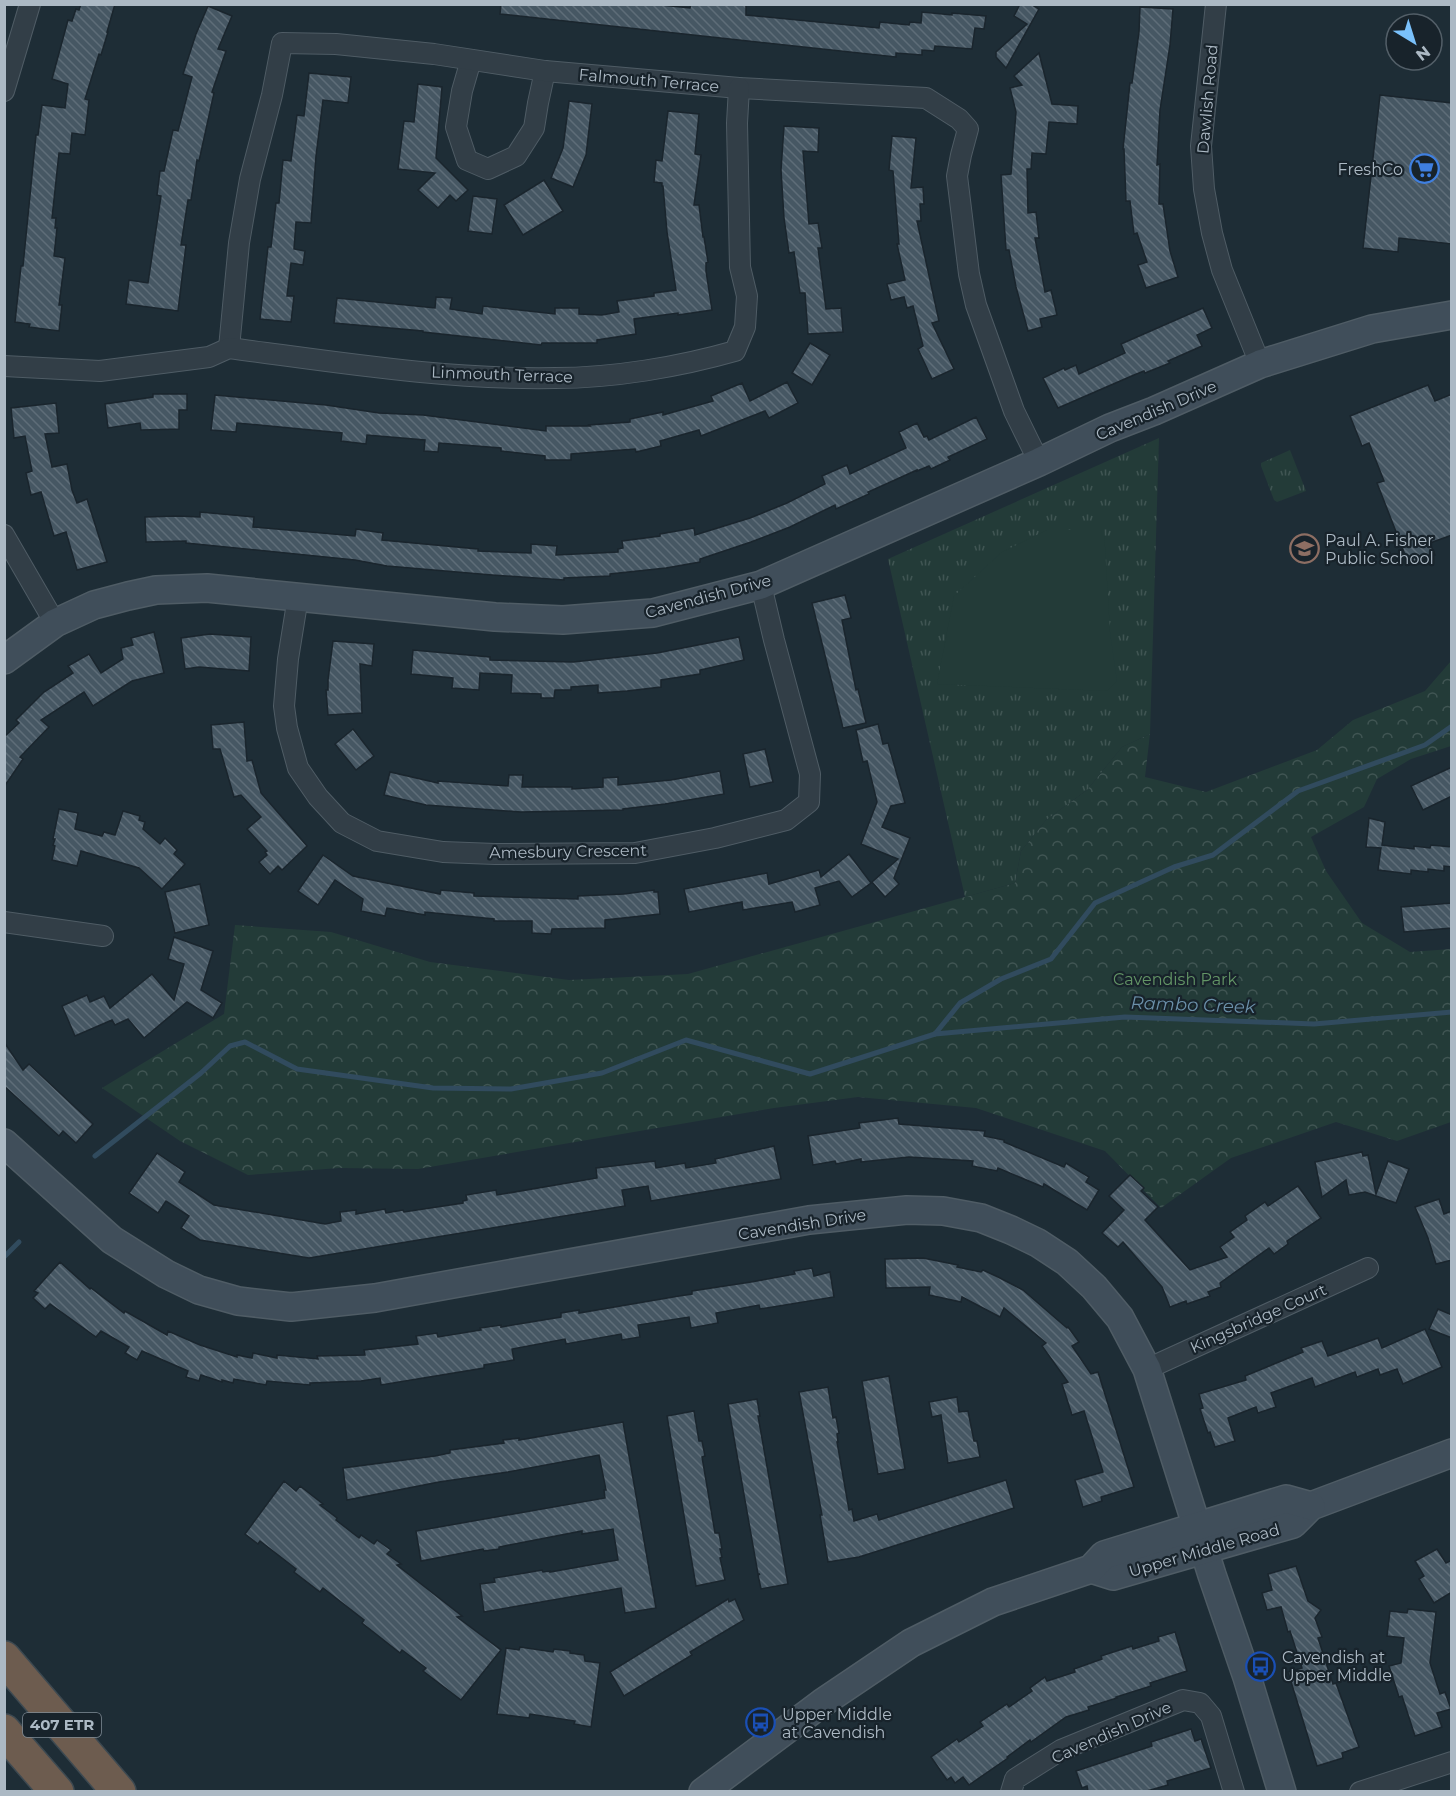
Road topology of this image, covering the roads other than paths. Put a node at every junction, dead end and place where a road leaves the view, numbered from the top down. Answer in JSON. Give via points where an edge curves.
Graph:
{"nodes":[{"id":1,"x":30,"y":4,"type":"edge"},
{"id":2,"x":1216,"y":4,"type":"edge"},
{"id":3,"x":471,"y":60,"type":"junction"},
{"id":4,"x":545,"y":71,"type":"junction"},
{"id":5,"x":739,"y":88,"type":"junction"},
{"id":6,"x":4,"y":91,"type":"edge"},
{"id":7,"x":1452,"y":315,"type":"edge"},
{"id":8,"x":229,"y":348,"type":"junction"},
{"id":9,"x":1260,"y":364,"type":"junction"},
{"id":10,"x":4,"y":366,"type":"edge"},
{"id":11,"x":1038,"y":462,"type":"junction"},
{"id":12,"x":4,"y":535,"type":"edge"},
{"id":13,"x":761,"y":585,"type":"junction"},
{"id":14,"x":298,"y":597,"type":"junction"},
{"id":15,"x":56,"y":623,"type":"junction"},
{"id":16,"x":4,"y":660,"type":"edge"},
{"id":17,"x":4,"y":922,"type":"edge"},
{"id":18,"x":103,"y":936,"type":"dead end"},
{"id":19,"x":4,"y":1143,"type":"edge"},
{"id":20,"x":1368,"y":1268,"type":"dead end"},
{"id":21,"x":1147,"y":1369,"type":"junction"},
{"id":22,"x":1452,"y":1453,"type":"edge"},
{"id":23,"x":1201,"y":1538,"type":"junction"},
{"id":24,"x":4,"y":1658,"type":"edge"},
{"id":25,"x":4,"y":1731,"type":"edge"},
{"id":26,"x":1452,"y":1762,"type":"edge"},
{"id":27,"x":57,"y":1791,"type":"edge"},
{"id":28,"x":119,"y":1791,"type":"edge"},
{"id":29,"x":703,"y":1791,"type":"edge"},
{"id":30,"x":1011,"y":1791,"type":"edge"},
{"id":31,"x":1234,"y":1791,"type":"edge"},
{"id":32,"x":1282,"y":1791,"type":"edge"},
{"id":33,"x":1360,"y":1791,"type":"edge"}],
"edges":[{"from":1,"to":6,"type":"street"},
{"from":2,"to":9,"type":"street","name":"Dawlish Road","via":[[1201,146],[1204,189],[1222,270]]},
{"from":3,"to":4,"type":"street","name":"Falmouth Terrace"},
{"from":3,"to":4,"type":"street","via":[[456,128],[467,160],[488,169],[516,156],[534,128]]},
{"from":3,"to":8,"type":"street","name":"Falmouth Terrace","via":[[336,44],[282,43],[250,179],[239,243]]},
{"from":4,"to":5,"type":"street","name":"Falmouth Terrace"},
{"from":5,"to":8,"type":"street","name":"Linmouth Terrace","via":[[739,245],[747,296],[745,327],[735,351],[638,372],[556,378],[455,375]]},
{"from":5,"to":11,"type":"street","name":"Falmouth Terrace","via":[[926,98],[968,129],[957,176],[972,284],[1010,401]]},
{"from":7,"to":9,"type":"street","name":"Cavendish Drive","via":[[1372,329]]},
{"from":8,"to":10,"type":"street","name":"Linmouth Terrace","via":[[209,357],[100,371]]},
{"from":9,"to":11,"type":"street","name":"Cavendish Drive"},
{"from":11,"to":13,"type":"street","name":"Cavendish Drive"},
{"from":12,"to":15,"type":"street"},
{"from":13,"to":14,"type":"street","name":"Cavendish Drive","via":[[653,613],[563,620],[495,618]]},
{"from":13,"to":14,"type":"street","name":"Amesbury Crescent","via":[[810,774],[809,802],[786,820],[635,853],[443,852],[377,841],[342,823],[298,768],[287,728],[284,706]]},
{"from":14,"to":15,"type":"street","name":"Cavendish Drive","via":[[207,588],[156,590],[94,605]]},
{"from":15,"to":16,"type":"street","name":"Cavendish Drive"},
{"from":17,"to":18,"type":"street"},
{"from":19,"to":21,"type":"street","name":"Cavendish Drive","via":[[112,1240],[166,1275],[238,1301],[291,1306],[375,1298],[809,1220],[907,1210],[981,1218],[1038,1243],[1067,1262],[1120,1318]]},
{"from":20,"to":21,"type":"street","name":"Kingsbridge Court"},
{"from":21,"to":23,"type":"street","name":"Cavendish Drive"},
{"from":22,"to":23,"type":"street","name":"Upper Middle Road","via":[[1311,1506],[1286,1499]]},
{"from":23,"to":29,"type":"street","name":"Upper Middle Road","via":[[1113,1576],[1091,1569],[993,1602],[911,1643]]},
{"from":23,"to":32,"type":"street","name":"Cavendish Drive"},
{"from":24,"to":28,"type":"highway","number":"407 ETR"},
{"from":25,"to":27,"type":"highway","number":"407 ETR"},
{"from":26,"to":33,"type":"street"},
{"from":30,"to":31,"type":"street","name":"Cavendish Drive","via":[[1015,1779],[1061,1750],[1183,1700],[1200,1703],[1211,1716]]}]}
